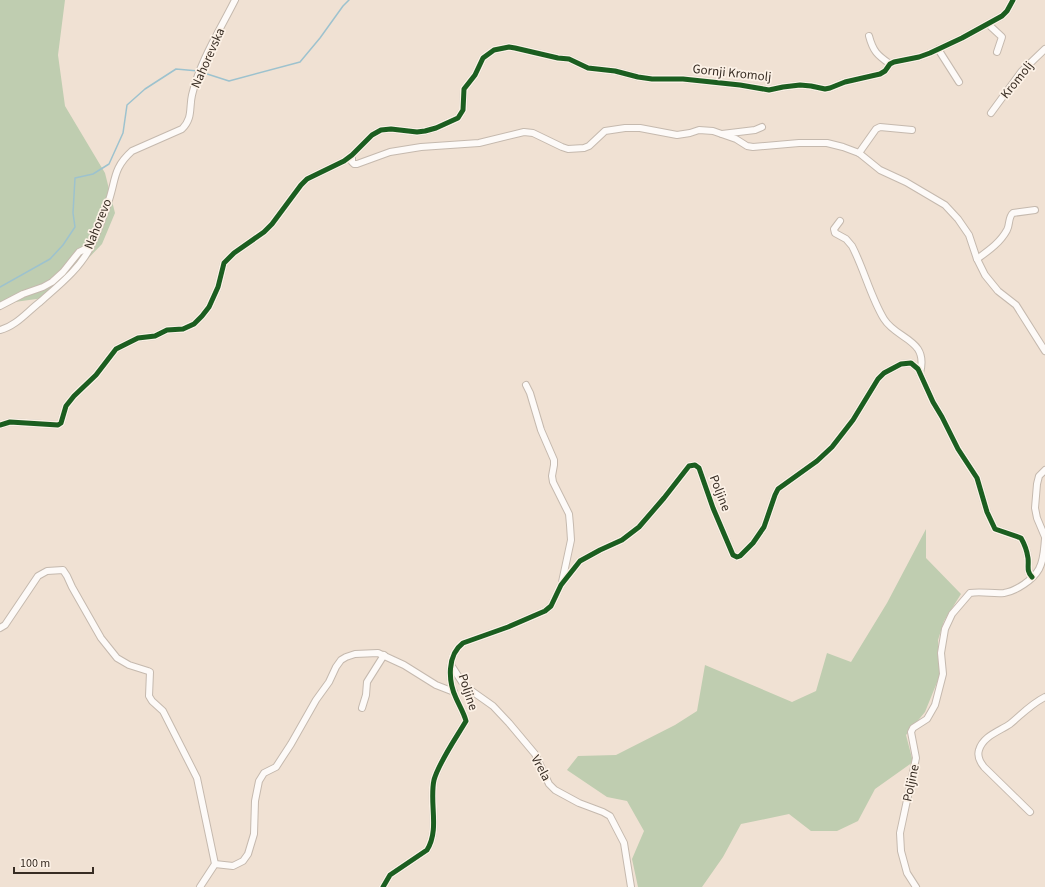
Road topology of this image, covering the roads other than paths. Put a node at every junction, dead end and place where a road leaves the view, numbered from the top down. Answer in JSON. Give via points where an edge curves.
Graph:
{"nodes":[{"id":1,"x":235,"y":0,"type":"edge"},
{"id":2,"x":1013,"y":0,"type":"edge"},
{"id":3,"x":988,"y":24,"type":"junction"},
{"id":4,"x":869,"y":36,"type":"dead end"},
{"id":5,"x":938,"y":49,"type":"junction"},
{"id":6,"x":1045,"y":49,"type":"edge"},
{"id":7,"x":997,"y":52,"type":"dead end"},
{"id":8,"x":890,"y":64,"type":"junction"},
{"id":9,"x":959,"y":82,"type":"dead end"},
{"id":10,"x":991,"y":113,"type":"dead end"},
{"id":11,"x":189,"y":118,"type":"joint"},
{"id":12,"x":762,"y":127,"type":"dead end"},
{"id":13,"x":912,"y":130,"type":"dead end"},
{"id":14,"x":721,"y":134,"type":"junction"},
{"id":15,"x":859,"y":153,"type":"junction"},
{"id":16,"x":352,"y":155,"type":"junction"},
{"id":17,"x":1035,"y":210,"type":"dead end"},
{"id":18,"x":840,"y":221,"type":"dead end"},
{"id":19,"x":91,"y":246,"type":"junction"},
{"id":20,"x":977,"y":259,"type":"junction"},
{"id":21,"x":0,"y":306,"type":"edge"},
{"id":22,"x":0,"y":330,"type":"edge"},
{"id":23,"x":1045,"y":351,"type":"edge"},
{"id":24,"x":920,"y":373,"type":"junction"},
{"id":25,"x":526,"y":385,"type":"dead end"},
{"id":26,"x":0,"y":424,"type":"edge"},
{"id":27,"x":1045,"y":470,"type":"edge"},
{"id":28,"x":1045,"y":538,"type":"edge"},
{"id":29,"x":1032,"y":577,"type":"junction"},
{"id":30,"x":561,"y":585,"type":"junction"},
{"id":31,"x":2,"y":627,"type":"edge"},
{"id":32,"x":0,"y":635,"type":"edge"},
{"id":33,"x":384,"y":655,"type":"junction"},
{"id":34,"x":451,"y":665,"type":"junction"},
{"id":35,"x":454,"y":692,"type":"junction"},
{"id":36,"x":1045,"y":697,"type":"edge"},
{"id":37,"x":362,"y":708,"type":"dead end"},
{"id":38,"x":1030,"y":812,"type":"dead end"},
{"id":39,"x":214,"y":864,"type":"junction"},
{"id":40,"x":200,"y":887,"type":"edge"},
{"id":41,"x":383,"y":887,"type":"edge"},
{"id":42,"x":631,"y":887,"type":"edge"},
{"id":43,"x":916,"y":887,"type":"edge"}],
"edges":[{"from":1,"to":11,"type":"street","name":"Nahorevska","via":[[198,75]]},
{"from":2,"to":3,"type":"street","name":"Gornji Kromolj","via":[[1002,16]]},
{"from":3,"to":5,"type":"street","name":"Gornji Kromolj"},
{"from":3,"to":7,"type":"street","via":[[1002,37]]},
{"from":4,"to":8,"type":"street","via":[[874,51]]},
{"from":5,"to":8,"type":"street","name":"Gornji Kromolj"},
{"from":5,"to":9,"type":"street"},
{"from":6,"to":10,"type":"street","name":"Kromolj","via":[[1021,72]]},
{"from":8,"to":16,"type":"street","name":"Gornji Kromolj","via":[[880,74],[830,88],[800,85],[769,90],[683,79],[638,77],[588,68],[570,59],[509,47],[494,50],[482,58],[475,75],[464,89],[463,110],[458,118],[425,131],[380,130]]},
{"from":11,"to":19,"type":"street","name":"Nahorevo","via":[[182,129],[132,151],[121,163]]},
{"from":12,"to":14,"type":"street"},
{"from":13,"to":15,"type":"street","via":[[880,127]]},
{"from":14,"to":15,"type":"street","via":[[753,147],[827,143]]},
{"from":14,"to":16,"type":"street","via":[[699,130],[677,134],[625,128],[605,131],[584,148],[568,149],[533,133],[524,132],[479,142],[390,152],[357,164],[352,162]]},
{"from":15,"to":20,"type":"street","via":[[880,170],[945,205],[969,235]]},
{"from":16,"to":26,"type":"street","name":"Gornji Kromolj","via":[[336,166],[307,179],[272,224],[224,263],[218,288],[209,306],[194,324],[183,329],[138,338],[116,349],[96,375],[66,406],[58,425],[10,422]]},
{"from":17,"to":20,"type":"street","via":[[1010,215],[1007,230],[994,247]]},
{"from":18,"to":24,"type":"street","via":[[834,229],[835,233],[852,246],[884,320],[918,349],[922,366]]},
{"from":19,"to":21,"type":"street","via":[[79,252],[52,282]]},
{"from":19,"to":22,"type":"street","name":"Nahorevo","via":[[75,270],[15,323]]},
{"from":20,"to":23,"type":"street","via":[[985,275],[998,291],[1016,305]]},
{"from":24,"to":29,"type":"street","via":[[958,449],[977,478],[995,529],[1022,538],[1026,546],[1027,569]]},
{"from":24,"to":30,"type":"street","name":"Poljine","via":[[911,363],[900,364],[878,379],[853,420],[832,446],[817,461],[778,490],[764,527],[740,556],[736,557],[733,554],[712,508],[699,468],[695,465],[689,466],[639,527],[622,540],[580,561]]},
{"from":25,"to":30,"type":"street","via":[[554,460],[553,482],[569,514],[571,540]]},
{"from":27,"to":28,"type":"street","name":"Poljine","via":[[1036,484],[1035,508]]},
{"from":28,"to":29,"type":"street","name":"Poljine","via":[[1039,570]]},
{"from":29,"to":43,"type":"street","name":"Poljine","via":[[1003,593],[970,593],[952,614],[946,630],[941,653],[943,674],[934,705],[927,719],[911,732],[916,758],[900,833],[903,861]]},
{"from":30,"to":34,"type":"street","name":"Poljine","via":[[551,606],[508,627],[463,643],[453,656]]},
{"from":31,"to":32,"type":"street"},
{"from":31,"to":39,"type":"street","via":[[38,576],[47,571],[62,570],[101,638],[117,658],[150,672],[149,696],[164,711],[197,778]]},
{"from":33,"to":35,"type":"street","via":[[436,685]]},
{"from":33,"to":37,"type":"street","via":[[367,682]]},
{"from":33,"to":39,"type":"street","via":[[355,654],[341,660],[292,744],[276,767],[264,773],[259,781],[254,834],[248,854],[243,861],[233,866]]},
{"from":34,"to":35,"type":"street","name":"Poljine"},
{"from":34,"to":42,"type":"street","name":"Vrela","via":[[462,682],[494,706],[535,754],[549,784],[555,790],[610,816],[624,843]]},
{"from":35,"to":41,"type":"street","name":"Poljine","via":[[466,721],[436,773],[430,844],[427,850],[390,875]]},
{"from":36,"to":38,"type":"street","via":[[986,738],[979,750],[980,761],[984,767]]},
{"from":39,"to":40,"type":"street"}]}
